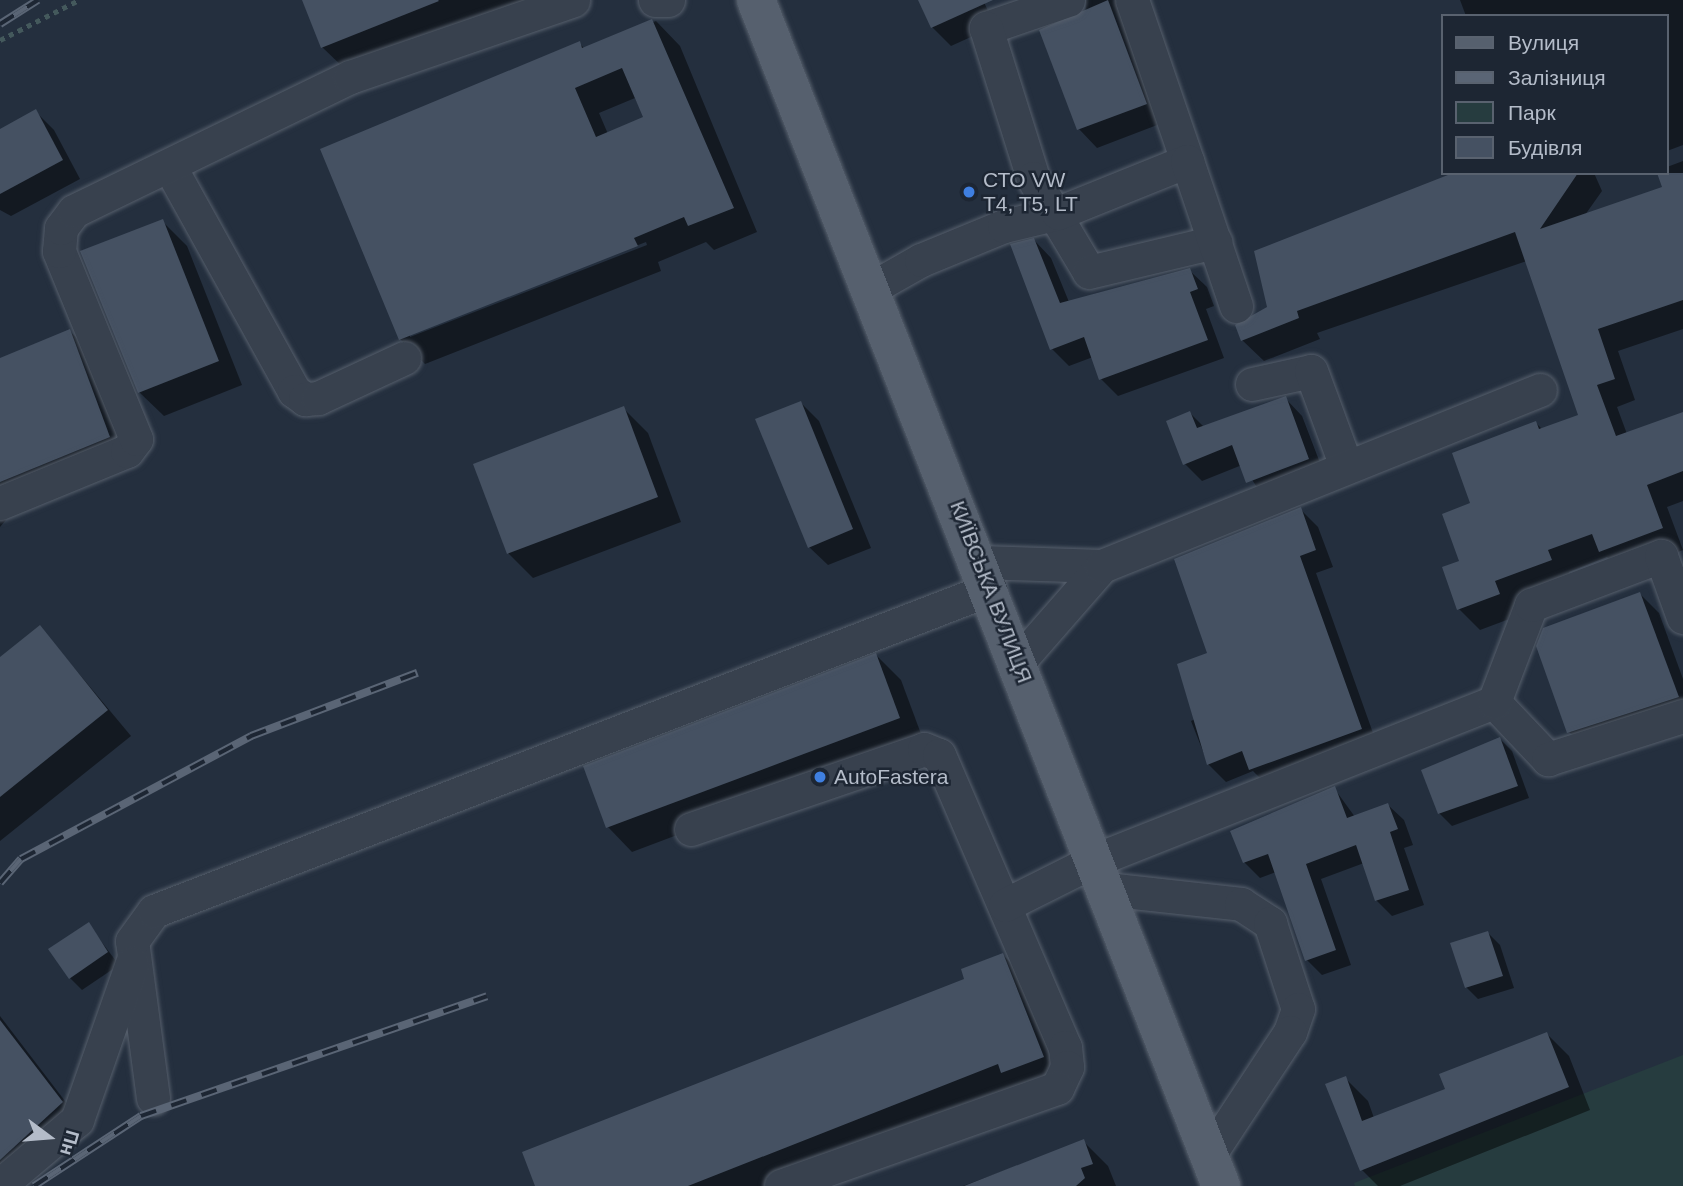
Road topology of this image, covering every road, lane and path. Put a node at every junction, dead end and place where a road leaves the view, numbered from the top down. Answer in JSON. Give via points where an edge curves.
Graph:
{"nodes":[{"id":1,"x":79,"y":0,"type":"edge"},
{"id":2,"x":573,"y":0,"type":"edge"},
{"id":3,"x":655,"y":0,"type":"edge"},
{"id":4,"x":668,"y":0,"type":"edge"},
{"id":5,"x":1068,"y":0,"type":"edge"},
{"id":6,"x":1132,"y":0,"type":"edge"},
{"id":7,"x":764,"y":3,"type":"edge"},
{"id":8,"x":0,"y":40,"type":"edge"},
{"id":9,"x":1187,"y":161,"type":"junction"},
{"id":10,"x":171,"y":169,"type":"junction"},
{"id":11,"x":1059,"y":213,"type":"junction"},
{"id":12,"x":1215,"y":242,"type":"junction"},
{"id":13,"x":868,"y":290,"type":"junction"},
{"id":14,"x":1236,"y":306,"type":"dead end"},
{"id":15,"x":404,"y":358,"type":"dead end"},
{"id":16,"x":1252,"y":384,"type":"dead end"},
{"id":17,"x":1540,"y":390,"type":"dead end"},
{"id":18,"x":1346,"y":466,"type":"junction"},
{"id":19,"x":0,"y":503,"type":"edge"},
{"id":20,"x":1101,"y":566,"type":"junction"},
{"id":21,"x":985,"y":576,"type":"junction"},
{"id":22,"x":1683,"y":617,"type":"edge"},
{"id":23,"x":1018,"y":662,"type":"junction"},
{"id":24,"x":1494,"y":702,"type":"junction"},
{"id":25,"x":1683,"y":716,"type":"edge"},
{"id":26,"x":691,"y":829,"type":"dead end"},
{"id":27,"x":1100,"y":874,"type":"junction"},
{"id":28,"x":1005,"y":905,"type":"junction"},
{"id":29,"x":134,"y":957,"type":"junction"},
{"id":30,"x":153,"y":1098,"type":"dead end"},
{"id":31,"x":1215,"y":1170,"type":"edge"},
{"id":32,"x":0,"y":1185,"type":"edge"},
{"id":33,"x":780,"y":1186,"type":"edge"}],
"edges":[{"from":1,"to":8,"type":"path"},
{"from":2,"to":10,"type":"lane","via":[[349,77]]},
{"from":3,"to":4,"type":"lane"},
{"from":5,"to":11,"type":"lane","via":[[986,28],[1033,178]]},
{"from":6,"to":9,"type":"lane"},
{"from":7,"to":13,"type":"main road","name":"КИЇВСЬКА ВУЛИЦЯ"},
{"from":9,"to":11,"type":"lane"},
{"from":9,"to":12,"type":"lane"},
{"from":10,"to":15,"type":"lane","via":[[294,391],[305,400]]},
{"from":10,"to":19,"type":"lane","via":[[74,211],[61,228],[59,251],[136,439],[127,451]]},
{"from":11,"to":12,"type":"lane","via":[[1089,272]]},
{"from":11,"to":13,"type":"lane","via":[[1004,226],[920,260]]},
{"from":12,"to":14,"type":"lane"},
{"from":13,"to":21,"type":"main road","name":"КИЇВСЬКА ВУЛИЦЯ"},
{"from":16,"to":18,"type":"lane","via":[[1311,371]]},
{"from":17,"to":18,"type":"lane"},
{"from":18,"to":20,"type":"lane"},
{"from":20,"to":21,"type":"lane"},
{"from":20,"to":23,"type":"lane"},
{"from":21,"to":23,"type":"main road","name":"КИЇВСЬКА ВУЛИЦЯ"},
{"from":21,"to":29,"type":"lane","via":[[154,911],[132,941]]},
{"from":22,"to":24,"type":"lane","via":[[1661,556],[1531,605]]},
{"from":23,"to":27,"type":"main road","name":"КИЇВСЬКА ВУЛИЦЯ"},
{"from":24,"to":25,"type":"lane","via":[[1548,759]]},
{"from":24,"to":27,"type":"lane"},
{"from":26,"to":28,"type":"lane","via":[[924,749],[939,755]]},
{"from":27,"to":28,"type":"lane"},
{"from":27,"to":31,"type":"main road","name":"КИЇВСЬКА ВУЛИЦЯ"},
{"from":27,"to":31,"type":"lane","via":[[1241,904],[1270,923],[1298,1009]]},
{"from":28,"to":33,"type":"lane","via":[[1065,1047],[1067,1067],[1057,1088]]},
{"from":29,"to":30,"type":"lane"},
{"from":29,"to":32,"type":"lane","via":[[77,1120]]}]}
